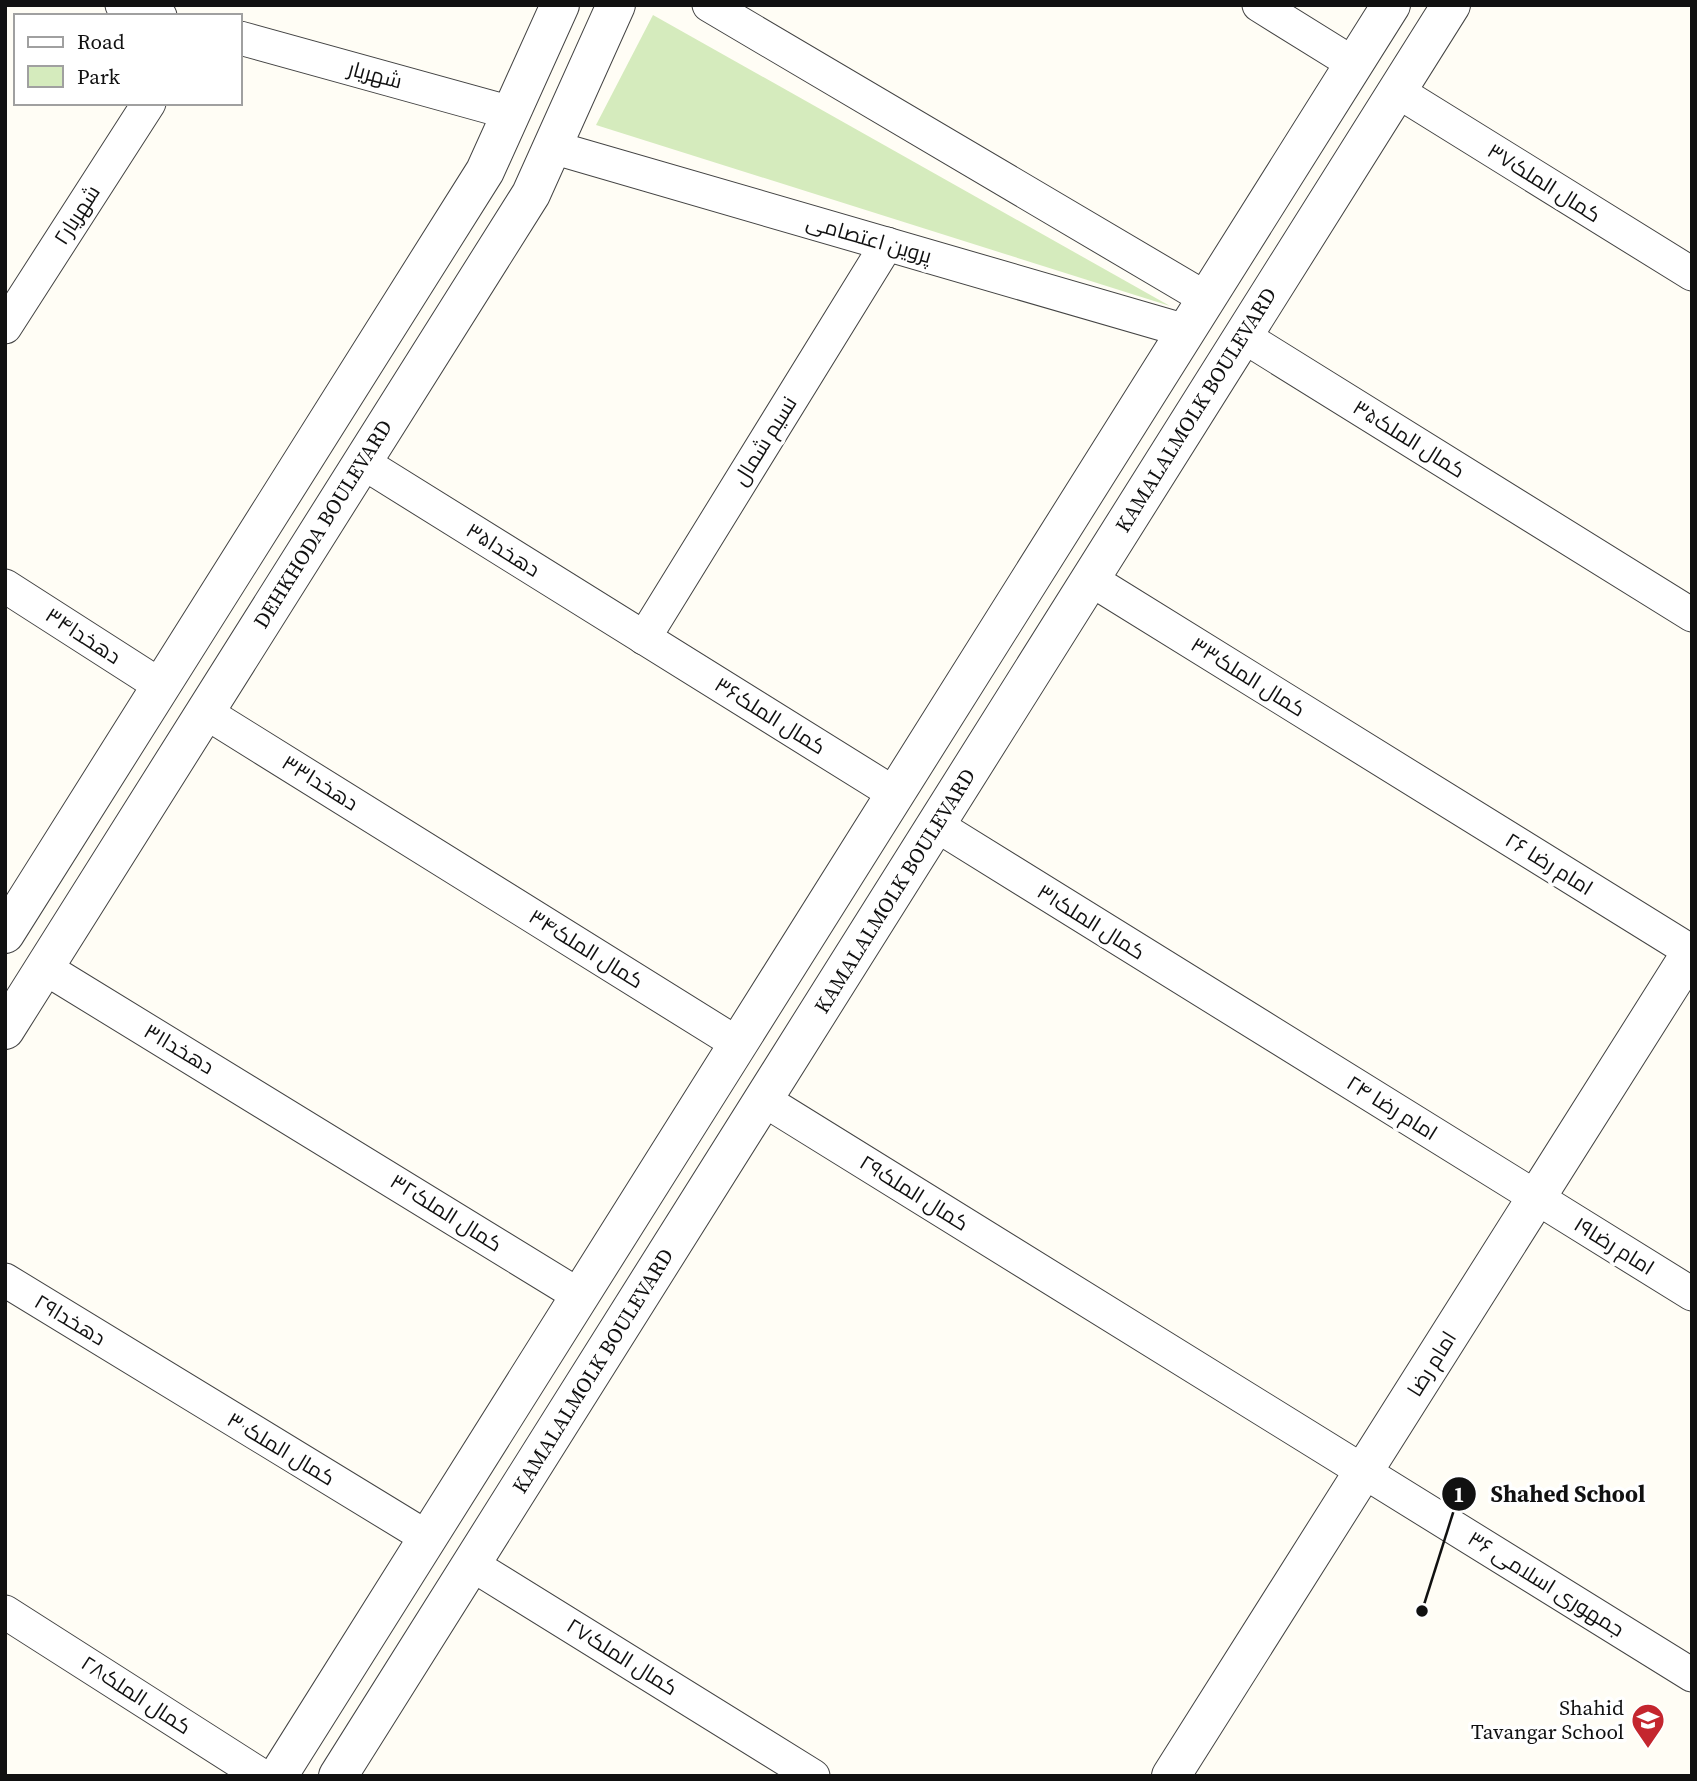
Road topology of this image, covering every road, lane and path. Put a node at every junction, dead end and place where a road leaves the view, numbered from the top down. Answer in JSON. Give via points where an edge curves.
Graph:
{"nodes":[{"id":1,"x":122,"y":5,"type":"edge"},
{"id":2,"x":559,"y":5,"type":"edge"},
{"id":3,"x":616,"y":5,"type":"edge"},
{"id":4,"x":709,"y":5,"type":"edge"},
{"id":5,"x":1259,"y":5,"type":"edge"},
{"id":6,"x":1391,"y":5,"type":"edge"},
{"id":7,"x":1451,"y":5,"type":"edge"},
{"id":8,"x":153,"y":14,"type":"edge"},
{"id":9,"x":242,"y":39,"type":"edge"},
{"id":10,"x":1354,"y":64,"type":"junction"},
{"id":11,"x":1397,"y":91,"type":"junction"},
{"id":12,"x":148,"y":105,"type":"edge"},
{"id":13,"x":511,"y":113,"type":"junction"},
{"id":14,"x":552,"y":147,"type":"junction"},
{"id":15,"x":887,"y":244,"type":"junction"},
{"id":16,"x":1692,"y":274,"type":"edge"},
{"id":17,"x":1207,"y":299,"type":"junction"},
{"id":18,"x":5,"y":327,"type":"edge"},
{"id":19,"x":1186,"y":331,"type":"junction"},
{"id":20,"x":1243,"y":337,"type":"junction"},
{"id":21,"x":362,"y":462,"type":"junction"},
{"id":22,"x":1090,"y":579,"type":"junction"},
{"id":23,"x":5,"y":586,"type":"edge"},
{"id":24,"x":1692,"y":615,"type":"edge"},
{"id":25,"x":644,"y":638,"type":"junction"},
{"id":26,"x":972,"y":672,"type":"junction"},
{"id":27,"x":161,"y":686,"type":"junction"},
{"id":28,"x":1015,"y":700,"type":"junction"},
{"id":29,"x":205,"y":712,"type":"junction"},
{"id":30,"x":1406,"y":775,"type":"joint"},
{"id":31,"x":895,"y":794,"type":"junction"},
{"id":32,"x":936,"y":825,"type":"junction"},
{"id":33,"x":434,"y":855,"type":"joint"},
{"id":34,"x":5,"y":934,"type":"edge"},
{"id":35,"x":1692,"y":952,"type":"edge"},
{"id":36,"x":45,"y":968,"type":"junction"},
{"id":37,"x":1247,"y":1018,"type":"joint"},
{"id":38,"x":5,"y":1030,"type":"edge"},
{"id":39,"x":738,"y":1044,"type":"junction"},
{"id":40,"x":764,"y":1100,"type":"junction"},
{"id":41,"x":312,"y":1131,"type":"joint"},
{"id":42,"x":1536,"y":1198,"type":"junction"},
{"id":43,"x":5,"y":1280,"type":"edge"},
{"id":44,"x":1692,"y":1294,"type":"edge"},
{"id":45,"x":580,"y":1296,"type":"junction"},
{"id":46,"x":135,"y":1360,"type":"joint"},
{"id":47,"x":1364,"y":1472,"type":"junction"},
{"id":48,"x":428,"y":1538,"type":"junction"},
{"id":49,"x":471,"y":1564,"type":"junction"},
{"id":50,"x":7,"y":1613,"type":"edge"},
{"id":51,"x":1692,"y":1675,"type":"edge"},
{"id":52,"x":262,"y":1776,"type":"edge"},
{"id":53,"x":278,"y":1776,"type":"edge"},
{"id":54,"x":338,"y":1776,"type":"edge"},
{"id":55,"x":813,"y":1776,"type":"edge"},
{"id":56,"x":1171,"y":1776,"type":"edge"}],
"edges":[{"from":1,"to":8,"type":"street"},
{"from":2,"to":13,"type":"street"},
{"from":3,"to":14,"type":"street","name":"DEHKHODA BOULEVARD"},
{"from":4,"to":17,"type":"street"},
{"from":5,"to":10,"type":"street"},
{"from":6,"to":10,"type":"street"},
{"from":7,"to":11,"type":"street","name":"KAMALALMOLK BOULEVARD"},
{"from":9,"to":13,"type":"street","name":"شهریار"},
{"from":10,"to":17,"type":"street"},
{"from":11,"to":16,"type":"street","name":"کمال الملک۳۷"},
{"from":11,"to":20,"type":"street","name":"KAMALALMOLK BOULEVARD"},
{"from":12,"to":18,"type":"street","name":"شهریار۲"},
{"from":13,"to":27,"type":"street","via":[[485,171]]},
{"from":14,"to":15,"type":"street","name":"پروین اعتصامی"},
{"from":14,"to":21,"type":"street","name":"DEHKHODA BOULEVARD","via":[[531,194]]},
{"from":15,"to":19,"type":"street","name":"پروین اعتصامی"},
{"from":15,"to":25,"type":"street","name":"نسیم شمال"},
{"from":17,"to":19,"type":"street"},
{"from":19,"to":26,"type":"street"},
{"from":20,"to":22,"type":"street","name":"KAMALALMOLK BOULEVARD"},
{"from":20,"to":24,"type":"street","name":"کمال الملک۳۵"},
{"from":21,"to":25,"type":"street","name":"دهخدا۳۵"},
{"from":21,"to":29,"type":"street","name":"DEHKHODA BOULEVARD"},
{"from":22,"to":28,"type":"street","name":"KAMALALMOLK BOULEVARD"},
{"from":22,"to":30,"type":"street","name":"کمال الملک۳۳"},
{"from":23,"to":27,"type":"street","name":"دهخدا۳۴"},
{"from":25,"to":31,"type":"street","name":"کمال الملک۳۶"},
{"from":26,"to":28,"type":"street"},
{"from":26,"to":31,"type":"street"},
{"from":27,"to":34,"type":"street"},
{"from":28,"to":32,"type":"street","name":"KAMALALMOLK BOULEVARD"},
{"from":29,"to":33,"type":"street","name":"دهخدا۳۳"},
{"from":29,"to":36,"type":"street","name":"DEHKHODA BOULEVARD"},
{"from":30,"to":35,"type":"street","name":"امام رضا ۲۶"},
{"from":31,"to":39,"type":"street"},
{"from":32,"to":37,"type":"street","name":"کمال الملک۳۱"},
{"from":32,"to":40,"type":"street","name":"KAMALALMOLK BOULEVARD"},
{"from":33,"to":39,"type":"street","name":"کمال الملک۳۴"},
{"from":35,"to":42,"type":"street","name":"امام رضا"},
{"from":36,"to":38,"type":"street","name":"DEHKHODA BOULEVARD"},
{"from":36,"to":41,"type":"street","name":"دهخدا۳۱"},
{"from":37,"to":42,"type":"street","name":"امام رضا ۲۴"},
{"from":39,"to":45,"type":"street"},
{"from":40,"to":47,"type":"street","name":"کمال الملک۲۹"},
{"from":40,"to":49,"type":"street","name":"KAMALALMOLK BOULEVARD"},
{"from":41,"to":45,"type":"street","name":"کمال الملک۳۲"},
{"from":42,"to":44,"type":"street","name":"امام رضا۱۹"},
{"from":42,"to":47,"type":"street","name":"امام رضا"},
{"from":43,"to":46,"type":"street","name":"دهخدا۲۹"},
{"from":45,"to":48,"type":"street"},
{"from":46,"to":48,"type":"street","name":"کمال الملک۳۰"},
{"from":47,"to":51,"type":"street","name":"جمهوری اسلامی ۳۶"},
{"from":47,"to":56,"type":"street","name":"امام رضا"},
{"from":48,"to":53,"type":"street"},
{"from":49,"to":54,"type":"street","name":"KAMALALMOLK BOULEVARD"},
{"from":49,"to":55,"type":"street","name":"کمال الملک۲۷"},
{"from":50,"to":52,"type":"street","name":"کمال الملک۲۸"}]}
